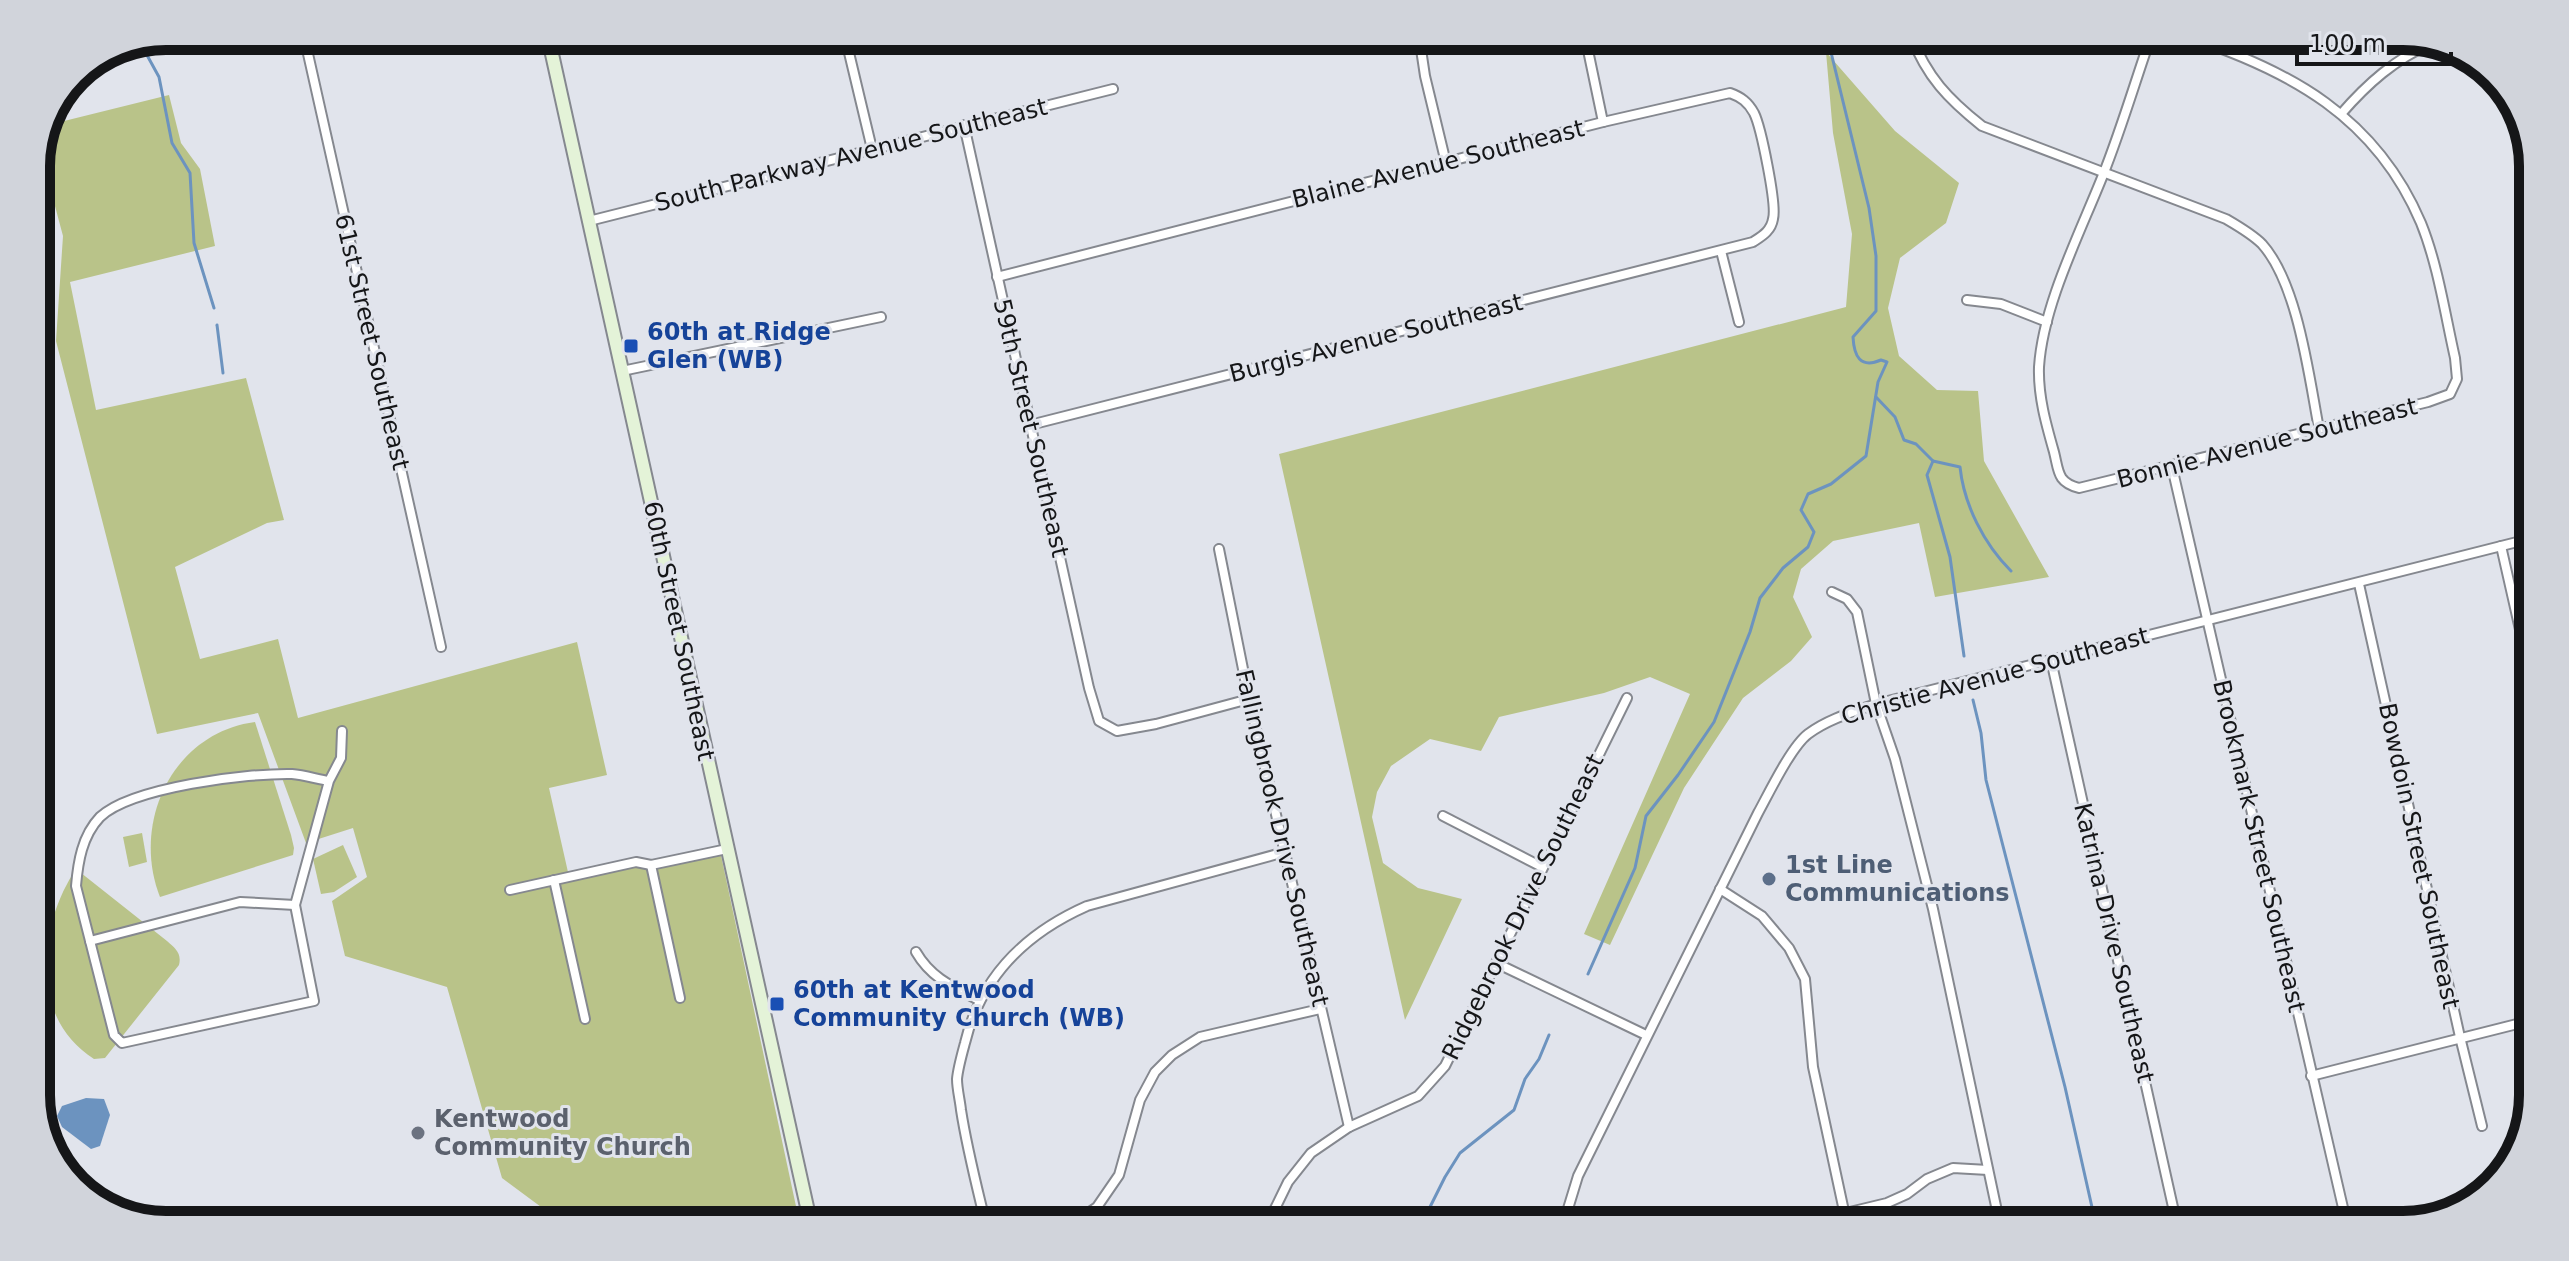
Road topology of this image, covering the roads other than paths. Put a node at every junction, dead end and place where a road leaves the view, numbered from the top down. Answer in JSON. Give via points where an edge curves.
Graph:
{"nodes":[{"id":1,"x":307,"y":50,"type":"edge"},
{"id":2,"x":551,"y":50,"type":"edge"},
{"id":3,"x":848,"y":50,"type":"edge"},
{"id":4,"x":1421,"y":50,"type":"edge"},
{"id":5,"x":1588,"y":50,"type":"edge"},
{"id":6,"x":1917,"y":50,"type":"edge"},
{"id":7,"x":2146,"y":50,"type":"edge"},
{"id":8,"x":2221,"y":50,"type":"edge"},
{"id":9,"x":2417,"y":51,"type":"edge"},
{"id":10,"x":1113,"y":89,"type":"dead end"},
{"id":11,"x":2341,"y":114,"type":"junction"},
{"id":12,"x":1603,"y":122,"type":"junction"},
{"id":13,"x":964,"y":125,"type":"junction"},
{"id":14,"x":872,"y":149,"type":"junction"},
{"id":15,"x":1446,"y":163,"type":"junction"},
{"id":16,"x":2104,"y":173,"type":"junction"},
{"id":17,"x":589,"y":221,"type":"junction"},
{"id":18,"x":1768,"y":232,"type":"joint"},
{"id":19,"x":1721,"y":251,"type":"junction"},
{"id":20,"x":997,"y":277,"type":"junction"},
{"id":21,"x":1967,"y":300,"type":"dead end"},
{"id":22,"x":881,"y":317,"type":"dead end"},
{"id":23,"x":1739,"y":322,"type":"dead end"},
{"id":24,"x":2047,"y":322,"type":"junction"},
{"id":25,"x":622,"y":371,"type":"junction"},
{"id":26,"x":1030,"y":425,"type":"junction"},
{"id":27,"x":2319,"y":429,"type":"junction"},
{"id":28,"x":2172,"y":467,"type":"junction"},
{"id":29,"x":2519,"y":542,"type":"edge"},
{"id":30,"x":2501,"y":546,"type":"junction"},
{"id":31,"x":1219,"y":549,"type":"dead end"},
{"id":32,"x":2359,"y":584,"type":"junction"},
{"id":33,"x":1832,"y":592,"type":"dead end"},
{"id":34,"x":2208,"y":619,"type":"junction"},
{"id":35,"x":2519,"y":625,"type":"edge"},
{"id":36,"x":441,"y":647,"type":"dead end"},
{"id":37,"x":2051,"y":660,"type":"junction"},
{"id":38,"x":1627,"y":698,"type":"dead end"},
{"id":39,"x":1249,"y":699,"type":"junction"},
{"id":40,"x":1876,"y":704,"type":"junction"},
{"id":41,"x":342,"y":731,"type":"dead end"},
{"id":42,"x":329,"y":781,"type":"junction"},
{"id":43,"x":1443,"y":816,"type":"dead end"},
{"id":44,"x":727,"y":849,"type":"junction"},
{"id":45,"x":1285,"y":852,"type":"junction"},
{"id":46,"x":651,"y":865,"type":"junction"},
{"id":47,"x":1542,"y":867,"type":"junction"},
{"id":48,"x":554,"y":880,"type":"junction"},
{"id":49,"x":1720,"y":889,"type":"junction"},
{"id":50,"x":510,"y":890,"type":"dead end"},
{"id":51,"x":295,"y":905,"type":"junction"},
{"id":52,"x":90,"y":941,"type":"junction"},
{"id":53,"x":916,"y":952,"type":"dead end"},
{"id":54,"x":1496,"y":963,"type":"junction"},
{"id":55,"x":680,"y":998,"type":"dead end"},
{"id":56,"x":979,"y":1000,"type":"junction"},
{"id":57,"x":1320,"y":1009,"type":"junction"},
{"id":58,"x":585,"y":1019,"type":"dead end"},
{"id":59,"x":2519,"y":1023,"type":"edge"},
{"id":60,"x":1646,"y":1035,"type":"junction"},
{"id":61,"x":2460,"y":1037,"type":"junction"},
{"id":62,"x":2311,"y":1076,"type":"junction"},
{"id":63,"x":2482,"y":1126,"type":"dead end"},
{"id":64,"x":1349,"y":1127,"type":"junction"},
{"id":65,"x":1988,"y":1170,"type":"junction"},
{"id":66,"x":808,"y":1211,"type":"edge"},
{"id":67,"x":983,"y":1211,"type":"edge"},
{"id":68,"x":1091,"y":1211,"type":"edge"},
{"id":69,"x":1274,"y":1211,"type":"edge"},
{"id":70,"x":1567,"y":1211,"type":"edge"},
{"id":71,"x":1844,"y":1211,"type":"edge"},
{"id":72,"x":1853,"y":1211,"type":"edge"},
{"id":73,"x":1997,"y":1211,"type":"edge"},
{"id":74,"x":2174,"y":1211,"type":"edge"},
{"id":75,"x":2344,"y":1211,"type":"edge"}],
"edges":[{"from":1,"to":36,"type":"street","name":"61st Street Southeast"},
{"from":2,"to":17,"type":"main road","name":"60th Street Southeast"},
{"from":3,"to":14,"type":"street"},
{"from":4,"to":15,"type":"street"},
{"from":5,"to":12,"type":"street"},
{"from":6,"to":16,"type":"street","via":[[1927,72],[1954,104],[1982,126]]},
{"from":7,"to":16,"type":"street"},
{"from":8,"to":11,"type":"street","via":[[2273,70]]},
{"from":9,"to":11,"type":"street","via":[[2390,66]]},
{"from":10,"to":13,"type":"street","name":"South Parkway Avenue Southeast"},
{"from":11,"to":27,"type":"street","name":"Bonnie Avenue Southeast","via":[[2392,168],[2421,223],[2457,379],[2450,394],[2428,402]]},
{"from":12,"to":15,"type":"street","name":"Blaine Avenue Southeast"},
{"from":12,"to":18,"type":"street","name":"Blaine Avenue Southeast","via":[[1705,97],[1742,97],[1754,112],[1764,155],[1774,217]]},
{"from":13,"to":14,"type":"street","name":"South Parkway Avenue Southeast"},
{"from":13,"to":20,"type":"street","name":"59th Street Southeast"},
{"from":14,"to":17,"type":"street","name":"South Parkway Avenue Southeast"},
{"from":15,"to":20,"type":"street","name":"Blaine Avenue Southeast"},
{"from":16,"to":24,"type":"street"},
{"from":16,"to":27,"type":"street","via":[[2226,219],[2261,243],[2285,282]]},
{"from":17,"to":25,"type":"main road","name":"60th Street Southeast"},
{"from":18,"to":19,"type":"street","name":"Burgis Avenue Southeast"},
{"from":19,"to":23,"type":"street"},
{"from":19,"to":26,"type":"street","name":"Burgis Avenue Southeast"},
{"from":20,"to":26,"type":"street","name":"59th Street Southeast"},
{"from":21,"to":24,"type":"street","via":[[2001,304]]},
{"from":22,"to":25,"type":"street"},
{"from":24,"to":28,"type":"street","name":"Bonnie Avenue Southeast","via":[[2039,368],[2042,405],[2059,474],[2067,484],[2079,488]]},
{"from":25,"to":44,"type":"main road","name":"60th Street Southeast"},
{"from":26,"to":39,"type":"street","name":"59th Street Southeast","via":[[1099,721],[1117,731]]},
{"from":27,"to":28,"type":"street","name":"Bonnie Avenue Southeast"},
{"from":28,"to":34,"type":"street","name":"Brookmark Street Southeast"},
{"from":29,"to":30,"type":"street","name":"Christie Avenue Southeast"},
{"from":30,"to":32,"type":"street","name":"Christie Avenue Southeast"},
{"from":30,"to":35,"type":"street"},
{"from":31,"to":39,"type":"street","name":"Fallingbrook Drive Southeast"},
{"from":32,"to":34,"type":"street","name":"Christie Avenue Southeast"},
{"from":32,"to":61,"type":"street","name":"Bowdoin Street Southeast"},
{"from":33,"to":40,"type":"street","via":[[1857,612]]},
{"from":34,"to":37,"type":"street","name":"Christie Avenue Southeast"},
{"from":34,"to":62,"type":"street","name":"Brookmark Street Southeast"},
{"from":37,"to":40,"type":"street","name":"Christie Avenue Southeast"},
{"from":37,"to":74,"type":"street","name":"Katrina Drive Southeast"},
{"from":38,"to":47,"type":"street","name":"Ridgebrook Drive Southeast"},
{"from":39,"to":45,"type":"street","name":"Fallingbrook Drive Southeast"},
{"from":40,"to":49,"type":"street","name":"Christie Avenue Southeast","via":[[1805,736],[1777,778]]},
{"from":40,"to":65,"type":"street","via":[[1933,909]]},
{"from":41,"to":42,"type":"street","via":[[341,758]]},
{"from":42,"to":51,"type":"street"},
{"from":42,"to":52,"type":"street","via":[[294,774],[214,778],[127,801],[101,817],[85,840],[76,886]]},
{"from":43,"to":47,"type":"street"},
{"from":44,"to":46,"type":"street"},
{"from":44,"to":66,"type":"main road","name":"60th Street Southeast"},
{"from":45,"to":56,"type":"street","via":[[1116,896],[1058,919],[1005,961]]},
{"from":45,"to":57,"type":"street","name":"Fallingbrook Drive Southeast"},
{"from":46,"to":48,"type":"street","via":[[636,862]]},
{"from":46,"to":55,"type":"street"},
{"from":47,"to":54,"type":"street","name":"Ridgebrook Drive Southeast"},
{"from":48,"to":50,"type":"street"},
{"from":48,"to":58,"type":"street"},
{"from":49,"to":60,"type":"street","name":"Christie Avenue Southeast"},
{"from":49,"to":71,"type":"street","via":[[1762,916],[1789,948],[1805,979],[1813,1067]]},
{"from":51,"to":52,"type":"street","via":[[240,902]]},
{"from":51,"to":52,"type":"street","via":[[314,1001],[129,1043],[114,1035]]},
{"from":53,"to":56,"type":"street","via":[[940,981]]},
{"from":54,"to":60,"type":"street"},
{"from":54,"to":64,"type":"street","name":"Ridgebrook Drive Southeast","via":[[1445,1066],[1418,1096]]},
{"from":56,"to":67,"type":"street","via":[[957,1080]]},
{"from":57,"to":64,"type":"street","name":"Fallingbrook Drive Southeast"},
{"from":57,"to":68,"type":"street","via":[[1200,1037],[1172,1055],[1155,1072],[1140,1100],[1119,1175]]},
{"from":59,"to":61,"type":"street"},
{"from":60,"to":70,"type":"street","name":"Christie Avenue Southeast","via":[[1578,1176]]},
{"from":61,"to":62,"type":"street"},
{"from":61,"to":63,"type":"street","name":"Bowdoin Street Southeast"},
{"from":62,"to":75,"type":"street","name":"Brookmark Street Southeast"},
{"from":64,"to":69,"type":"street","name":"Ridgebrook Drive Southeast","via":[[1311,1153]]},
{"from":65,"to":72,"type":"street","via":[[1953,1168],[1887,1203]]},
{"from":65,"to":73,"type":"street"}]}
